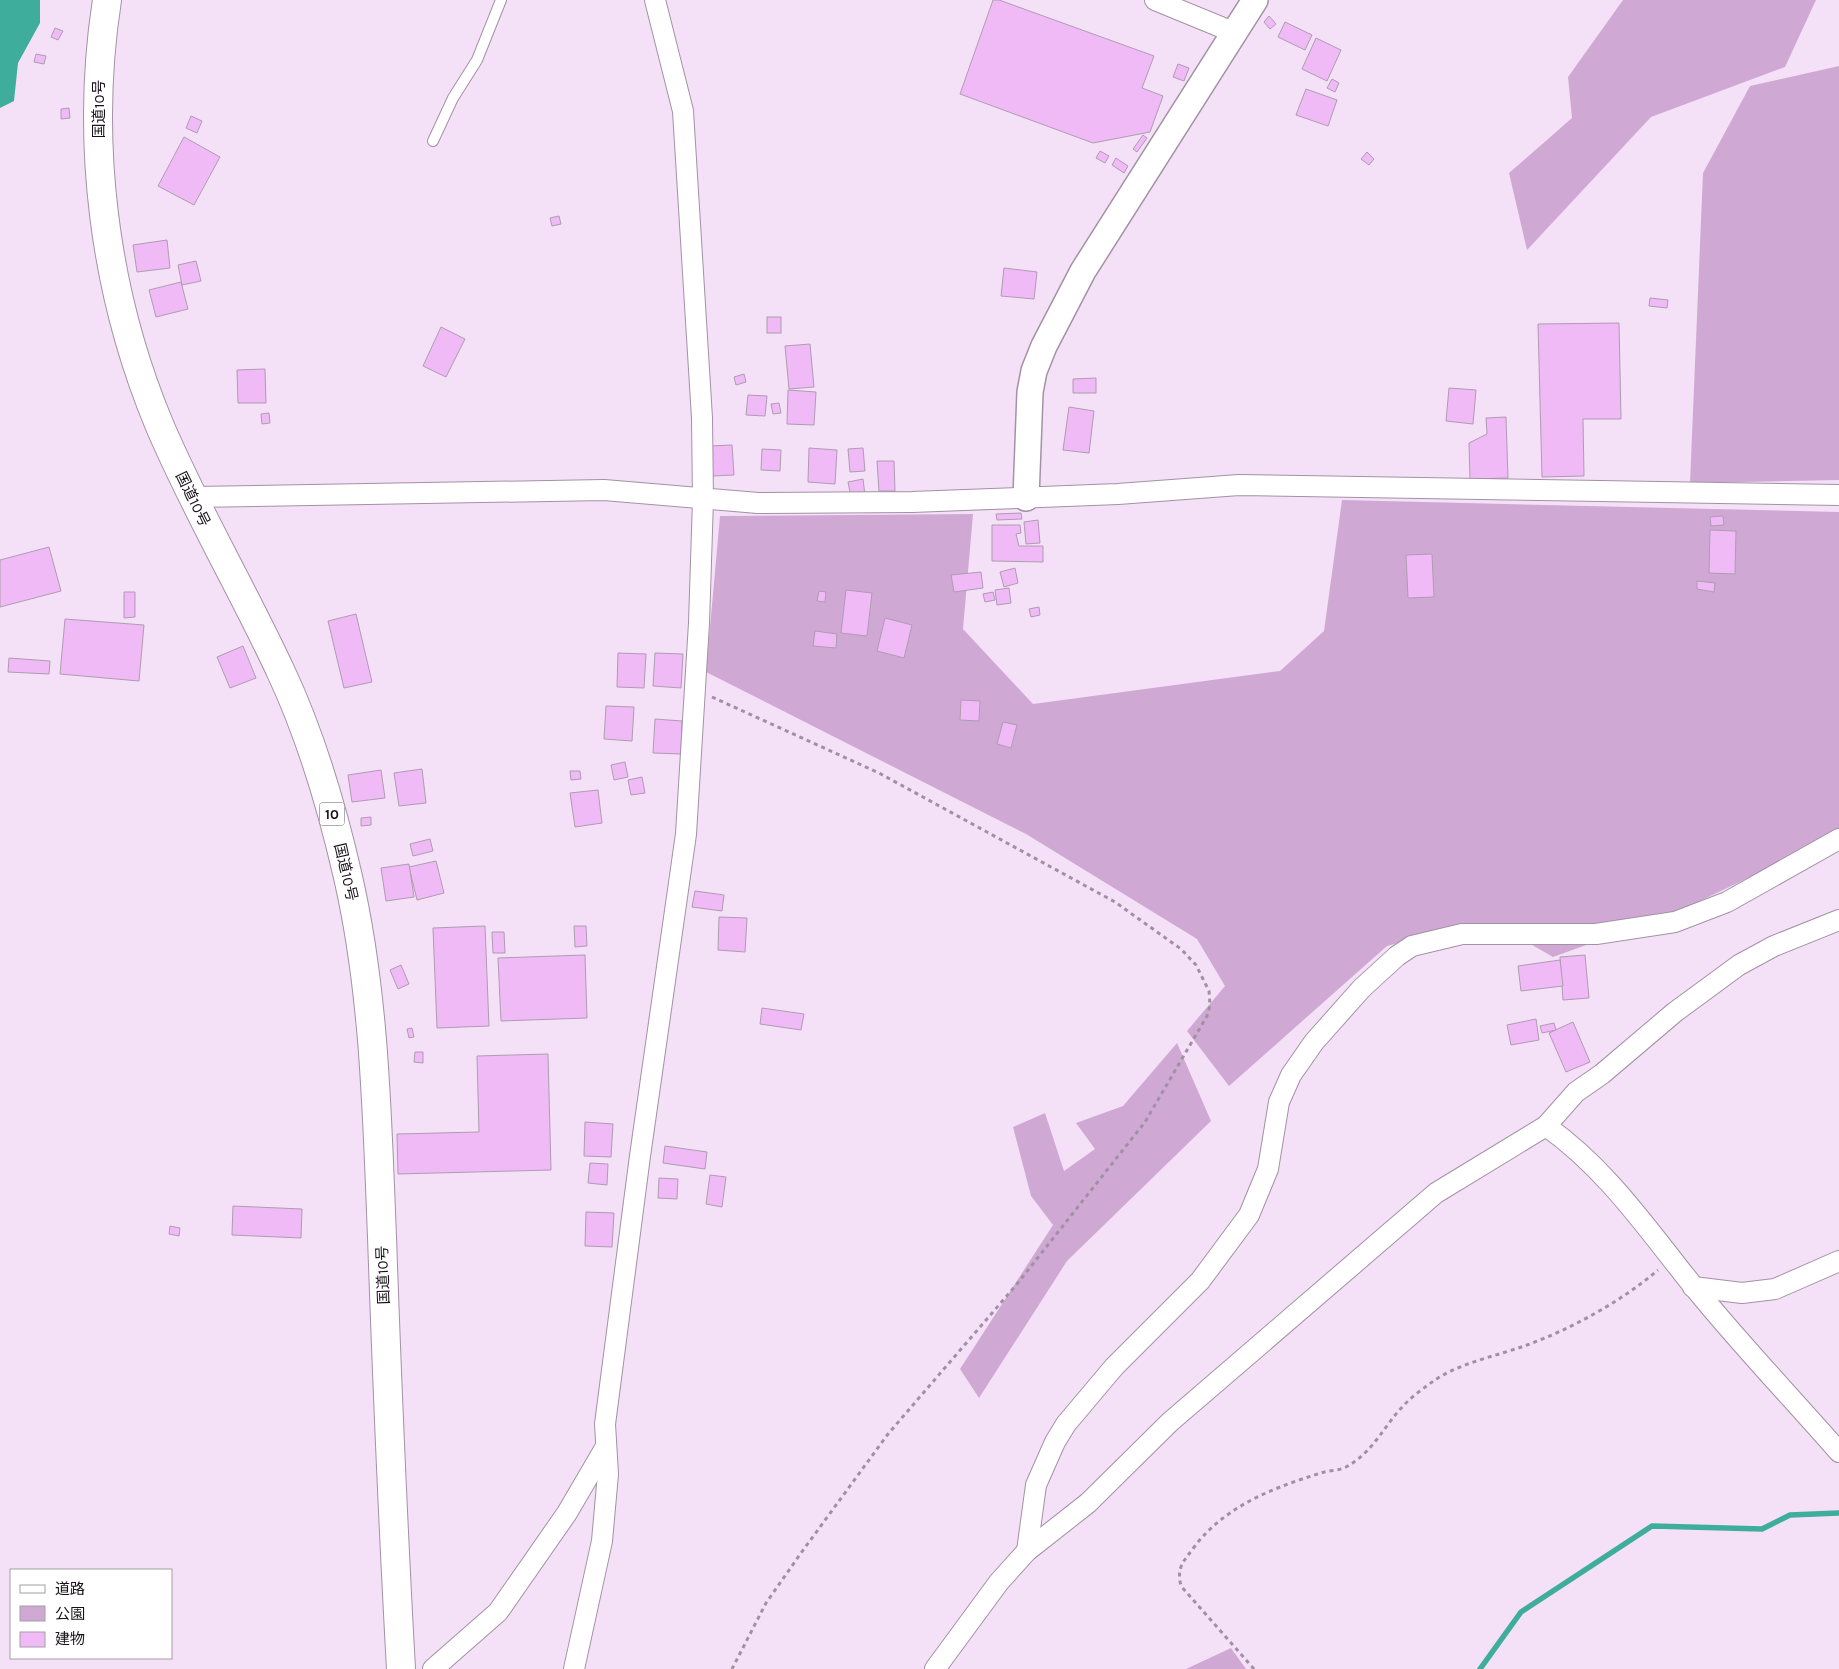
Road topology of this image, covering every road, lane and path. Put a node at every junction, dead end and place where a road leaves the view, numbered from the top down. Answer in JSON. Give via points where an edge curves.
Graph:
{"nodes":[{"id":1,"x":107,"y":0,"type":"edge"},
{"id":2,"x":501,"y":0,"type":"edge"},
{"id":3,"x":655,"y":0,"type":"edge"},
{"id":4,"x":1155,"y":0,"type":"edge"},
{"id":5,"x":1255,"y":0,"type":"edge"},
{"id":6,"x":1233,"y":32,"type":"junction"},
{"id":7,"x":433,"y":141,"type":"dead end"},
{"id":8,"x":1839,"y":495,"type":"edge"},
{"id":9,"x":192,"y":497,"type":"junction"},
{"id":10,"x":1026,"y":498,"type":"junction"},
{"id":11,"x":703,"y":500,"type":"junction"},
{"id":12,"x":694,"y":688,"type":"junction"},
{"id":13,"x":1839,"y":838,"type":"edge"},
{"id":14,"x":1839,"y":920,"type":"edge"},
{"id":15,"x":1546,"y":1126,"type":"junction"},
{"id":16,"x":1839,"y":1261,"type":"edge"},
{"id":17,"x":1677,"y":1264,"type":"junction"},
{"id":18,"x":1694,"y":1287,"type":"junction"},
{"id":19,"x":605,"y":1448,"type":"junction"},
{"id":20,"x":1839,"y":1452,"type":"edge"},
{"id":21,"x":1027,"y":1551,"type":"junction"},
{"id":22,"x":401,"y":1669,"type":"edge"},
{"id":23,"x":434,"y":1669,"type":"edge"},
{"id":24,"x":574,"y":1669,"type":"edge"},
{"id":25,"x":732,"y":1669,"type":"edge"},
{"id":26,"x":935,"y":1669,"type":"edge"},
{"id":27,"x":1254,"y":1669,"type":"edge"}],
"edges":[{"from":1,"to":9,"type":"highway","name":"国道10号","number":"10","via":[[98,82],[101,180],[107,236],[126,328],[139,370],[157,420]]},
{"from":2,"to":7,"type":"lane","via":[[477,60],[453,98]]},
{"from":3,"to":11,"type":"street","via":[[683,111],[702,418]]},
{"from":4,"to":6,"type":"street"},
{"from":5,"to":6,"type":"street"},
{"from":6,"to":10,"type":"street","via":[[1083,270],[1044,346],[1030,392]]},
{"from":8,"to":10,"type":"street","via":[[1239,485]]},
{"from":9,"to":11,"type":"street","via":[[604,490]]},
{"from":9,"to":22,"type":"highway","name":"国道10号","number":"10","via":[[282,673],[294,705],[326,792],[348,876],[366,969],[376,1084]]},
{"from":10,"to":11,"type":"street","via":[[758,503]]},
{"from":11,"to":12,"type":"street"},
{"from":12,"to":19,"type":"street","via":[[686,834],[639,1166],[605,1424]]},
{"from":12,"to":25,"type":"path","via":[[879,773],[1115,902],[1181,949],[1196,965],[1209,991],[1210,1005],[1207,1016],[1145,1122],[1017,1284],[888,1434],[766,1603]]},
{"from":13,"to":21,"type":"street","via":[[1727,902],[1675,922],[1596,934],[1462,934],[1412,946],[1396,956],[1314,1042],[1291,1075],[1278,1102],[1268,1169],[1244,1222],[1200,1281],[1114,1367],[1059,1436],[1036,1485]]},
{"from":14,"to":15,"type":"street","via":[[1774,946],[1739,965],[1576,1092]]},
{"from":15,"to":17,"type":"street","via":[[1571,1144],[1607,1179]]},
{"from":15,"to":21,"type":"street","via":[[1436,1192],[1170,1422],[1088,1502]]},
{"from":16,"to":18,"type":"street","via":[[1774,1289],[1742,1293]]},
{"from":17,"to":18,"type":"street"},
{"from":17,"to":27,"type":"path","via":[[1660,1268],[1614,1304],[1538,1340],[1466,1364],[1436,1379],[1405,1404],[1365,1455],[1344,1468],[1322,1472],[1260,1496],[1223,1516],[1201,1538],[1178,1574],[1181,1586]]},
{"from":18,"to":20,"type":"street"},
{"from":19,"to":23,"type":"street","via":[[567,1512],[498,1612]]},
{"from":19,"to":24,"type":"street","via":[[608,1474],[602,1542]]},
{"from":21,"to":26,"type":"street","via":[[999,1582]]}]}
